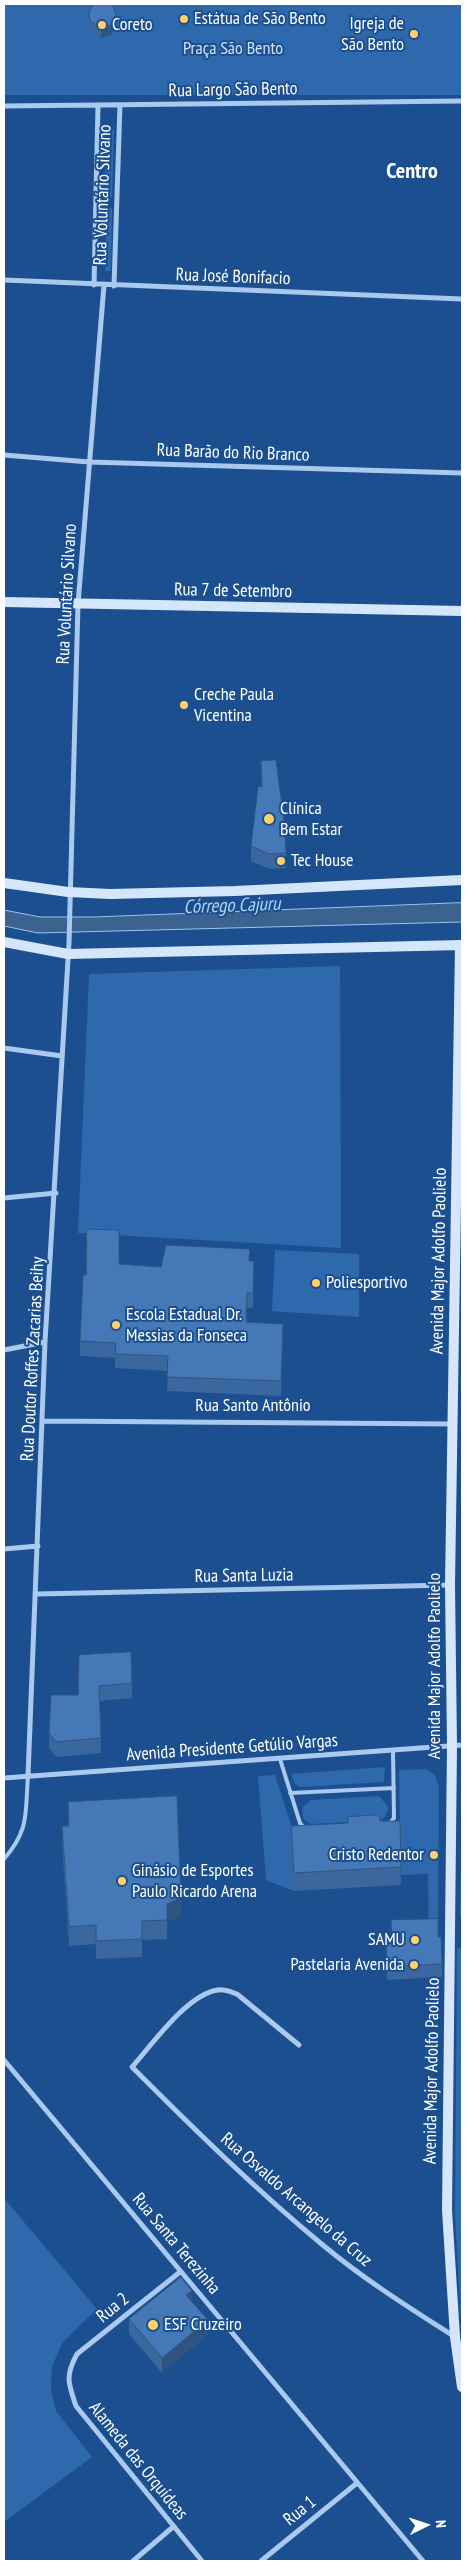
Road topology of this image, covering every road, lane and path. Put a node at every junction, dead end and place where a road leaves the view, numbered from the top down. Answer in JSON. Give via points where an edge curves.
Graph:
{"nodes":[{"id":1,"x":462,"y":101,"type":"edge"},
{"id":2,"x":120,"y":105,"type":"junction"},
{"id":3,"x":4,"y":106,"type":"edge"},
{"id":4,"x":98,"y":106,"type":"junction"},
{"id":5,"x":4,"y":280,"type":"edge"},
{"id":6,"x":94,"y":285,"type":"junction"},
{"id":7,"x":104,"y":286,"type":"junction"},
{"id":8,"x":114,"y":286,"type":"junction"},
{"id":9,"x":462,"y":299,"type":"edge"},
{"id":10,"x":4,"y":455,"type":"edge"},
{"id":11,"x":89,"y":462,"type":"junction"},
{"id":12,"x":462,"y":473,"type":"edge"},
{"id":13,"x":4,"y":602,"type":"edge"},
{"id":14,"x":78,"y":604,"type":"junction"},
{"id":15,"x":462,"y":611,"type":"edge"},
{"id":16,"x":462,"y":880,"type":"edge"},
{"id":17,"x":4,"y":883,"type":"edge"},
{"id":18,"x":68,"y":892,"type":"junction"},
{"id":19,"x":4,"y":942,"type":"edge"},
{"id":20,"x":69,"y":943,"type":"joint"},
{"id":21,"x":461,"y":945,"type":"edge"},
{"id":22,"x":68,"y":954,"type":"junction"},
{"id":23,"x":4,"y":1048,"type":"edge"},
{"id":24,"x":62,"y":1056,"type":"junction"},
{"id":25,"x":56,"y":1193,"type":"junction"},
{"id":26,"x":4,"y":1198,"type":"edge"},
{"id":27,"x":46,"y":1342,"type":"junction"},
{"id":28,"x":4,"y":1350,"type":"edge"},
{"id":29,"x":44,"y":1421,"type":"junction"},
{"id":30,"x":458,"y":1424,"type":"edge"},
{"id":31,"x":38,"y":1546,"type":"junction"},
{"id":32,"x":4,"y":1550,"type":"edge"},
{"id":33,"x":450,"y":1586,"type":"junction"},
{"id":34,"x":37,"y":1594,"type":"junction"},
{"id":35,"x":457,"y":1745,"type":"edge"},
{"id":36,"x":393,"y":1751,"type":"junction"},
{"id":37,"x":280,"y":1758,"type":"junction"},
{"id":38,"x":28,"y":1776,"type":"junction"},
{"id":39,"x":4,"y":1778,"type":"edge"},
{"id":40,"x":394,"y":1788,"type":"junction"},
{"id":41,"x":290,"y":1793,"type":"junction"},
{"id":42,"x":384,"y":1826,"type":"edge"},
{"id":43,"x":310,"y":1831,"type":"edge"},
{"id":44,"x":4,"y":1859,"type":"edge"},
{"id":45,"x":299,"y":2045,"type":"dead end"},
{"id":46,"x":4,"y":2060,"type":"edge"},
{"id":47,"x":180,"y":2272,"type":"junction"},
{"id":48,"x":455,"y":2337,"type":"junction"},
{"id":49,"x":68,"y":2370,"type":"joint"},
{"id":50,"x":462,"y":2386,"type":"edge"},
{"id":51,"x":357,"y":2483,"type":"junction"},
{"id":52,"x":173,"y":2528,"type":"junction"},
{"id":53,"x":133,"y":2561,"type":"edge"},
{"id":54,"x":202,"y":2561,"type":"edge"},
{"id":55,"x":261,"y":2561,"type":"edge"},
{"id":56,"x":423,"y":2561,"type":"edge"}],
"edges":[{"from":1,"to":2,"type":"street","name":"Rua Largo São Bento"},
{"from":2,"to":4,"type":"street","name":"Rua Largo São Bento"},
{"from":2,"to":8,"type":"street","name":"Rua Voluntário Silvano"},
{"from":3,"to":4,"type":"street","name":"Rua Largo São Bento"},
{"from":4,"to":6,"type":"street","name":"Rua Voluntário Silvano"},
{"from":5,"to":6,"type":"street","name":"Rua José Bonifacio"},
{"from":6,"to":7,"type":"street","name":"Rua José Bonifacio"},
{"from":7,"to":8,"type":"street","name":"Rua José Bonifacio"},
{"from":7,"to":11,"type":"street","name":"Rua Voluntário Silvano"},
{"from":8,"to":9,"type":"street","name":"Rua José Bonifacio"},
{"from":10,"to":11,"type":"street","name":"Rua Barão do Rio Branco"},
{"from":11,"to":12,"type":"street","name":"Rua Barão do Rio Branco"},
{"from":11,"to":14,"type":"street","name":"Rua Voluntário Silvano"},
{"from":13,"to":14,"type":"main road","name":"Rua 7 de Setembro"},
{"from":14,"to":15,"type":"main road","name":"Rua 7 de Setembro"},
{"from":14,"to":18,"type":"street","name":"Rua Voluntário Silvano"},
{"from":16,"to":18,"type":"main road","via":[[235,891]]},
{"from":17,"to":18,"type":"main road"},
{"from":18,"to":20,"type":"street","name":"Rua Voluntário Silvano"},
{"from":19,"to":22,"type":"main road"},
{"from":20,"to":22,"type":"street","name":"Rua Doutor Roffes Zacarias Beihy"},
{"from":21,"to":22,"type":"main road"},
{"from":21,"to":30,"type":"main road","name":"Avenida Major Adolfo Paolielo"},
{"from":22,"to":24,"type":"street","name":"Rua Doutor Roffes Zacarias Beihy"},
{"from":23,"to":24,"type":"street"},
{"from":24,"to":25,"type":"street","name":"Rua Doutor Roffes Zacarias Beihy"},
{"from":25,"to":26,"type":"street"},
{"from":25,"to":27,"type":"street","name":"Rua Doutor Roffes Zacarias Beihy"},
{"from":27,"to":28,"type":"street"},
{"from":27,"to":29,"type":"street","name":"Rua Doutor Roffes Zacarias Beihy"},
{"from":29,"to":30,"type":"street","name":"Rua Santo Antônio"},
{"from":29,"to":31,"type":"street","name":"Rua Doutor Roffes Zacarias Beihy"},
{"from":30,"to":33,"type":"main road","name":"Avenida Major Adolfo Paolielo"},
{"from":31,"to":32,"type":"street"},
{"from":31,"to":34,"type":"street","name":"Rua Doutor Roffes Zacarias Beihy"},
{"from":33,"to":34,"type":"street","name":"Rua Santa Luzia"},
{"from":33,"to":35,"type":"main road","name":"Avenida Major Adolfo Paolielo"},
{"from":34,"to":38,"type":"street","name":"Rua Doutor Roffes Zacarias Beihy"},
{"from":35,"to":36,"type":"street","name":"Avenida Presidente Getúlio Vargas"},
{"from":35,"to":48,"type":"main road","name":"Avenida Major Adolfo Paolielo","via":[[446,2210]]},
{"from":36,"to":37,"type":"street","name":"Avenida Presidente Getúlio Vargas"},
{"from":36,"to":40,"type":"lane"},
{"from":37,"to":38,"type":"street","name":"Avenida Presidente Getúlio Vargas"},
{"from":37,"to":41,"type":"lane"},
{"from":38,"to":39,"type":"street","name":"Avenida Presidente Getúlio Vargas"},
{"from":38,"to":44,"type":"lane","via":[[24,1829]]},
{"from":40,"to":41,"type":"lane"},
{"from":40,"to":42,"type":"lane","via":[[394,1818]]},
{"from":41,"to":43,"type":"lane","via":[[300,1823]]},
{"from":45,"to":48,"type":"street","name":"Rua Osvaldo Arcangelo da Cruz","via":[[237,1994],[218,1990],[200,1996],[187,2007],[132,2067],[236,2170],[325,2247]]},
{"from":46,"to":47,"type":"street","name":"Rua Santa Terezinha"},
{"from":47,"to":49,"type":"street","name":"Rua 2","via":[[78,2354]]},
{"from":47,"to":51,"type":"street","name":"Rua Santa Terezinha"},
{"from":48,"to":50,"type":"main road","name":"Avenida Major Adolfo Paolielo"},
{"from":49,"to":52,"type":"street","name":"Alameda das Orquídeas","via":[[76,2406]]},
{"from":51,"to":55,"type":"street","name":"Rua 1"},
{"from":51,"to":56,"type":"street","name":"Rua Santa Terezinha"},
{"from":52,"to":53,"type":"street"},
{"from":52,"to":54,"type":"street","name":"Alameda das Orquídeas"}]}
